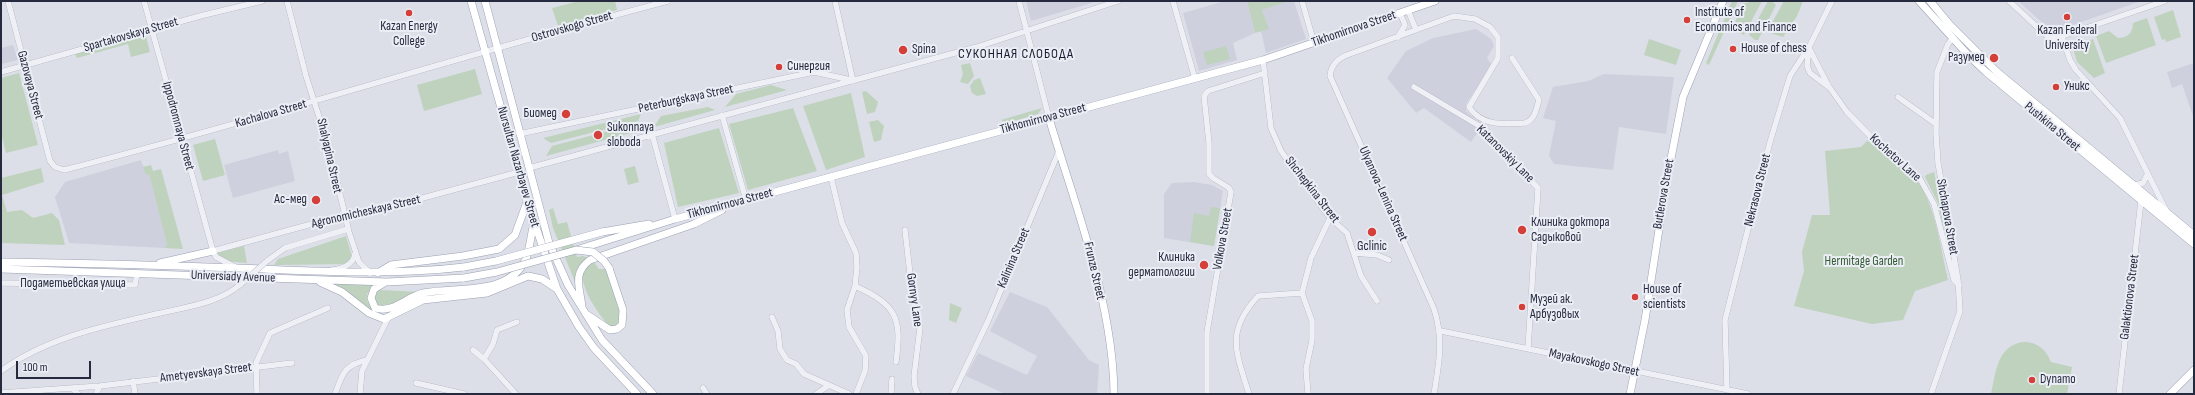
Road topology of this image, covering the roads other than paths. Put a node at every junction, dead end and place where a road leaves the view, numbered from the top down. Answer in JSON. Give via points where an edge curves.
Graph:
{"nodes":[{"id":1,"x":8,"y":1,"type":"edge"},
{"id":2,"x":144,"y":1,"type":"edge"},
{"id":3,"x":262,"y":1,"type":"edge"},
{"id":4,"x":287,"y":1,"type":"edge"},
{"id":5,"x":471,"y":1,"type":"edge"},
{"id":6,"x":485,"y":1,"type":"edge"},
{"id":7,"x":668,"y":1,"type":"edge"},
{"id":8,"x":835,"y":1,"type":"edge"},
{"id":9,"x":1019,"y":1,"type":"edge"},
{"id":10,"x":1118,"y":1,"type":"edge"},
{"id":11,"x":1173,"y":1,"type":"edge"},
{"id":12,"x":1302,"y":1,"type":"edge"},
{"id":13,"x":1435,"y":1,"type":"edge"},
{"id":14,"x":1723,"y":1,"type":"edge"},
{"id":15,"x":1832,"y":1,"type":"edge"},
{"id":16,"x":1919,"y":1,"type":"edge"},
{"id":17,"x":1930,"y":1,"type":"edge"},
{"id":18,"x":2009,"y":1,"type":"edge"},
{"id":19,"x":2165,"y":1,"type":"edge"},
{"id":20,"x":1408,"y":10,"type":"junction"},
{"id":21,"x":1400,"y":13,"type":"junction"},
{"id":22,"x":152,"y":30,"type":"junction"},
{"id":23,"x":1416,"y":30,"type":"junction"},
{"id":24,"x":1027,"y":32,"type":"junction"},
{"id":25,"x":1398,"y":37,"type":"junction"},
{"id":26,"x":2062,"y":37,"type":"junction"},
{"id":27,"x":1953,"y":38,"type":"junction"},
{"id":28,"x":1314,"y":43,"type":"junction"},
{"id":29,"x":498,"y":48,"type":"junction"},
{"id":30,"x":1809,"y":48,"type":"junction"},
{"id":31,"x":486,"y":52,"type":"junction"},
{"id":32,"x":1512,"y":58,"type":"dead end"},
{"id":33,"x":1263,"y":60,"type":"junction"},
{"id":34,"x":25,"y":65,"type":"junction"},
{"id":35,"x":1,"y":72,"type":"edge"},
{"id":36,"x":1265,"y":73,"type":"junction"},
{"id":37,"x":1195,"y":78,"type":"junction"},
{"id":38,"x":853,"y":81,"type":"junction"},
{"id":39,"x":1414,"y":87,"type":"dead end"},
{"id":40,"x":1830,"y":88,"type":"junction"},
{"id":41,"x":1898,"y":97,"type":"dead end"},
{"id":42,"x":315,"y":102,"type":"junction"},
{"id":43,"x":722,"y":115,"type":"junction"},
{"id":44,"x":1049,"y":118,"type":"junction"},
{"id":45,"x":1936,"y":124,"type":"junction"},
{"id":46,"x":519,"y":134,"type":"junction"},
{"id":47,"x":652,"y":134,"type":"junction"},
{"id":48,"x":182,"y":139,"type":"junction"},
{"id":49,"x":1059,"y":151,"type":"junction"},
{"id":50,"x":55,"y":167,"type":"joint"},
{"id":51,"x":528,"y":168,"type":"junction"},
{"id":52,"x":519,"y":172,"type":"junction"},
{"id":53,"x":2146,"y":175,"type":"junction"},
{"id":54,"x":831,"y":177,"type":"junction"},
{"id":55,"x":2135,"y":185,"type":"junction"},
{"id":56,"x":746,"y":200,"type":"junction"},
{"id":57,"x":2141,"y":200,"type":"junction"},
{"id":58,"x":527,"y":201,"type":"junction"},
{"id":59,"x":732,"y":204,"type":"junction"},
{"id":60,"x":2167,"y":212,"type":"junction"},
{"id":61,"x":345,"y":218,"type":"junction"},
{"id":62,"x":1330,"y":218,"type":"junction"},
{"id":63,"x":675,"y":219,"type":"junction"},
{"id":64,"x":534,"y":223,"type":"junction"},
{"id":65,"x":348,"y":229,"type":"junction"},
{"id":66,"x":905,"y":230,"type":"dead end"},
{"id":67,"x":2194,"y":234,"type":"edge"},
{"id":68,"x":2194,"y":244,"type":"edge"},
{"id":69,"x":576,"y":250,"type":"junction"},
{"id":70,"x":213,"y":251,"type":"junction"},
{"id":71,"x":355,"y":252,"type":"junction"},
{"id":72,"x":1354,"y":254,"type":"junction"},
{"id":73,"x":1389,"y":260,"type":"dead end"},
{"id":74,"x":1,"y":262,"type":"edge"},
{"id":75,"x":151,"y":265,"type":"junction"},
{"id":76,"x":236,"y":268,"type":"junction"},
{"id":77,"x":1,"y":269,"type":"edge"},
{"id":78,"x":326,"y":271,"type":"junction"},
{"id":79,"x":137,"y":274,"type":"junction"},
{"id":80,"x":373,"y":274,"type":"junction"},
{"id":81,"x":316,"y":280,"type":"junction"},
{"id":82,"x":387,"y":282,"type":"junction"},
{"id":83,"x":1,"y":283,"type":"edge"},
{"id":84,"x":1959,"y":284,"type":"junction"},
{"id":85,"x":855,"y":286,"type":"junction"},
{"id":86,"x":557,"y":289,"type":"junction"},
{"id":87,"x":1302,"y":293,"type":"junction"},
{"id":88,"x":1376,"y":301,"type":"dead end"},
{"id":89,"x":328,"y":308,"type":"dead end"},
{"id":90,"x":582,"y":310,"type":"junction"},
{"id":91,"x":772,"y":317,"type":"dead end"},
{"id":92,"x":388,"y":318,"type":"junction"},
{"id":93,"x":517,"y":322,"type":"dead end"},
{"id":94,"x":1440,"y":331,"type":"junction"},
{"id":95,"x":1528,"y":349,"type":"junction"},
{"id":96,"x":473,"y":350,"type":"dead end"},
{"id":97,"x":484,"y":359,"type":"junction"},
{"id":98,"x":367,"y":360,"type":"junction"},
{"id":99,"x":896,"y":362,"type":"dead end"},
{"id":100,"x":292,"y":363,"type":"dead end"},
{"id":101,"x":256,"y":366,"type":"junction"},
{"id":102,"x":2194,"y":370,"type":"edge"},
{"id":103,"x":1,"y":371,"type":"edge"},
{"id":104,"x":1634,"y":372,"type":"junction"},
{"id":105,"x":892,"y":380,"type":"dead end"},
{"id":106,"x":133,"y":381,"type":"junction"},
{"id":107,"x":416,"y":383,"type":"dead end"},
{"id":108,"x":100,"y":386,"type":"junction"},
{"id":109,"x":828,"y":386,"type":"junction"},
{"id":110,"x":72,"y":388,"type":"junction"},
{"id":111,"x":703,"y":388,"type":"dead end"},
{"id":112,"x":1727,"y":390,"type":"junction"},
{"id":113,"x":1,"y":393,"type":"edge"},
{"id":114,"x":78,"y":394,"type":"edge"},
{"id":115,"x":96,"y":394,"type":"edge"},
{"id":116,"x":135,"y":394,"type":"edge"},
{"id":117,"x":257,"y":394,"type":"edge"},
{"id":118,"x":334,"y":394,"type":"edge"},
{"id":119,"x":360,"y":394,"type":"edge"},
{"id":120,"x":464,"y":394,"type":"edge"},
{"id":121,"x":516,"y":394,"type":"edge"},
{"id":122,"x":637,"y":394,"type":"edge"},
{"id":123,"x":653,"y":394,"type":"edge"},
{"id":124,"x":707,"y":394,"type":"edge"},
{"id":125,"x":816,"y":394,"type":"edge"},
{"id":126,"x":849,"y":394,"type":"edge"},
{"id":127,"x":856,"y":394,"type":"edge"},
{"id":128,"x":891,"y":394,"type":"edge"},
{"id":129,"x":918,"y":394,"type":"edge"},
{"id":130,"x":953,"y":394,"type":"edge"},
{"id":131,"x":1114,"y":394,"type":"edge"},
{"id":132,"x":1206,"y":394,"type":"edge"},
{"id":133,"x":1249,"y":394,"type":"edge"},
{"id":134,"x":1308,"y":394,"type":"edge"},
{"id":135,"x":1434,"y":394,"type":"edge"},
{"id":136,"x":1630,"y":394,"type":"edge"},
{"id":137,"x":1748,"y":394,"type":"edge"},
{"id":138,"x":1931,"y":394,"type":"edge"},
{"id":139,"x":2119,"y":394,"type":"edge"},
{"id":140,"x":2170,"y":394,"type":"edge"}],
"edges":[{"from":1,"to":34,"type":"street","name":"Gazovaya Street"},
{"from":2,"to":22,"type":"street","name":"Ippodromnaya Street"},
{"from":3,"to":22,"type":"street","name":"Spartakovskaya Street"},
{"from":4,"to":42,"type":"street","name":"Shalyapina Street"},
{"from":5,"to":31,"type":"main road","name":"Nursultan Nazarbayev Street"},
{"from":6,"to":29,"type":"main road","name":"Nursultan Nazarbayev Street"},
{"from":7,"to":29,"type":"street","name":"Ostrovskogo Street"},
{"from":8,"to":38,"type":"street"},
{"from":9,"to":24,"type":"street"},
{"from":10,"to":24,"type":"street","name":"Peterburgskaya Street"},
{"from":11,"to":37,"type":"street"},
{"from":12,"to":28,"type":"street"},
{"from":13,"to":20,"type":"main road","name":"Tikhomirnova Street"},
{"from":14,"to":104,"type":"main road","name":"Butlerova Street","via":[[1683,97]]},
{"from":15,"to":30,"type":"street","name":"Nekrasova Street"},
{"from":16,"to":27,"type":"main road","name":"Pushkina Street"},
{"from":17,"to":55,"type":"main road","name":"Pushkina Street","via":[[1996,71]]},
{"from":18,"to":26,"type":"street","via":[[2047,36],[2054,39]]},
{"from":19,"to":26,"type":"street"},
{"from":20,"to":21,"type":"main road","name":"Tikhomirnova Street"},
{"from":20,"to":23,"type":"street","name":"Tikhomirnova Street"},
{"from":21,"to":25,"type":"street","via":[[1405,25]]},
{"from":21,"to":28,"type":"main road","name":"Tikhomirnova Street"},
{"from":22,"to":34,"type":"street","name":"Spartakovskaya Street"},
{"from":22,"to":48,"type":"street","name":"Ippodromnaya Street"},
{"from":23,"to":25,"type":"street","name":"Ulyanova-Lenina Street"},
{"from":23,"to":32,"type":"street","via":[[1454,16],[1475,19],[1490,27],[1498,37],[1498,58],[1469,107],[1474,114],[1494,124],[1530,121],[1539,100]]},
{"from":24,"to":38,"type":"street","name":"Peterburgskaya Street"},
{"from":24,"to":44,"type":"street"},
{"from":25,"to":94,"type":"street","name":"Ulyanova-Lenina Street","via":[[1338,59],[1330,69],[1330,76],[1434,309]]},
{"from":26,"to":53,"type":"street","via":[[2076,70],[2120,118]]},
{"from":27,"to":45,"type":"street","name":"Shchapova Street","via":[[1937,72]]},
{"from":27,"to":57,"type":"main road","name":"Pushkina Street","via":[[1991,77]]},
{"from":28,"to":33,"type":"main road","name":"Tikhomirnova Street"},
{"from":29,"to":31,"type":"street","name":"Ostrovskogo Street"},
{"from":29,"to":46,"type":"main road","name":"Nursultan Nazarbayev Street"},
{"from":30,"to":40,"type":"street"},
{"from":30,"to":40,"type":"street","name":"Kochetov Lane","via":[[1808,70]]},
{"from":30,"to":112,"type":"street","name":"Nekrasova Street","via":[[1788,83],[1770,142],[1726,317]]},
{"from":31,"to":42,"type":"street","name":"Kachalova Street"},
{"from":31,"to":52,"type":"main road","name":"Nursultan Nazarbayev Street"},
{"from":33,"to":36,"type":"street","name":"Shchepkina Street"},
{"from":33,"to":37,"type":"main road","name":"Tikhomirnova Street"},
{"from":34,"to":35,"type":"street","name":"Spartakovskaya Street"},
{"from":34,"to":50,"type":"street","name":"Gazovaya Street","via":[[50,161]]},
{"from":36,"to":62,"type":"street","name":"Shchepkina Street","via":[[1271,128],[1281,151]]},
{"from":36,"to":132,"type":"street","name":"Volkova Street","via":[[1208,91],[1204,96],[1209,174],[1230,188],[1231,192],[1207,332]]},
{"from":37,"to":44,"type":"main road","name":"Tikhomirnova Street"},
{"from":38,"to":43,"type":"street","name":"Peterburgskaya Street"},
{"from":38,"to":46,"type":"street","name":"Peterburgskaya Street","via":[[814,72]]},
{"from":39,"to":95,"type":"street","name":"Katanovskiy Lane","via":[[1481,127],[1538,188]]},
{"from":40,"to":84,"type":"street","name":"Kochetov Lane","via":[[1847,112],[1878,144],[1920,177],[1934,204],[1954,280]]},
{"from":41,"to":45,"type":"street"},
{"from":42,"to":48,"type":"street","name":"Kachalova Street"},
{"from":42,"to":61,"type":"street","name":"Shalyapina Street"},
{"from":43,"to":47,"type":"street","name":"Peterburgskaya Street"},
{"from":43,"to":56,"type":"street"},
{"from":44,"to":49,"type":"main road"},
{"from":44,"to":54,"type":"main road","name":"Tikhomirnova Street"},
{"from":45,"to":84,"type":"street","name":"Shchapova Street","via":[[1938,163]]},
{"from":46,"to":51,"type":"main road","name":"Nursultan Nazarbayev Street"},
{"from":47,"to":51,"type":"street","name":"Peterburgskaya Street"},
{"from":47,"to":63,"type":"street"},
{"from":48,"to":50,"type":"street","name":"Kachalova Street","via":[[64,170]]},
{"from":48,"to":70,"type":"street","name":"Ippodromnaya Street"},
{"from":49,"to":130,"type":"street","name":"Kalinina Street","via":[[988,321]]},
{"from":49,"to":131,"type":"main road","name":"Frunze Street","via":[[1085,231],[1104,314]]},
{"from":51,"to":90,"type":"main road","name":"Nursultan Nazarbayev Street","via":[[549,243]]},
{"from":52,"to":58,"type":"main road","name":"Nursultan Nazarbayev Street"},
{"from":52,"to":61,"type":"street","name":"Agronomicheskaya Street"},
{"from":53,"to":55,"type":"street","via":[[2143,183]]},
{"from":53,"to":60,"type":"street"},
{"from":54,"to":56,"type":"main road","name":"Tikhomirnova Street"},
{"from":54,"to":85,"type":"street","via":[[842,223],[856,253]]},
{"from":55,"to":60,"type":"main road","name":"Pushkina Street"},
{"from":56,"to":59,"type":"main road","name":"Tikhomirnova Street"},
{"from":57,"to":68,"type":"main road","name":"Pushkina Street"},
{"from":57,"to":139,"type":"street","name":"Galaktionova Street"},
{"from":58,"to":64,"type":"main road","name":"Nursultan Nazarbayev Street"},
{"from":58,"to":80,"type":"main road","via":[[515,235],[499,249],[391,265]]},
{"from":59,"to":63,"type":"main road","name":"Tikhomirnova Street"},
{"from":59,"to":90,"type":"main road","via":[[694,224],[584,264],[578,276]]},
{"from":60,"to":67,"type":"main road","name":"Pushkina Street"},
{"from":61,"to":65,"type":"street","name":"Shalyapina Street"},
{"from":61,"to":70,"type":"street","name":"Agronomicheskaya Street","via":[[330,219]]},
{"from":62,"to":72,"type":"street","name":"Shchepkina Street","via":[[1347,233]]},
{"from":62,"to":87,"type":"street","via":[[1311,258]]},
{"from":63,"to":69,"type":"main road","name":"Universiady Avenue"},
{"from":63,"to":80,"type":"main road","name":"Universiady Avenue","bridge":true,"via":[[602,232],[496,261],[464,267],[426,272]]},
{"from":64,"to":82,"type":"main road","via":[[526,258],[520,268],[510,277],[494,285],[423,293],[396,306],[382,310],[375,308],[371,293],[377,286]]},
{"from":64,"to":86,"type":"main road","name":"Nursultan Nazarbayev Street"},
{"from":65,"to":71,"type":"street","name":"Shalyapina Street"},
{"from":65,"to":103,"type":"street","bridge":true,"via":[[285,248],[226,296],[58,340],[20,358]]},
{"from":66,"to":129,"type":"street","name":"Gornyy Lane","via":[[913,300],[920,328],[914,376]]},
{"from":69,"to":82,"type":"main road","name":"Universiady Avenue","bridge":true,"via":[[497,272],[464,278]]},
{"from":69,"to":90,"type":"main road","bridge":true,"via":[[593,252],[604,260],[609,268],[623,310],[622,325],[610,330]]},
{"from":70,"to":75,"type":"main road"},
{"from":70,"to":76,"type":"street","via":[[216,257]]},
{"from":71,"to":78,"type":"street","via":[[355,257],[348,265]]},
{"from":71,"to":80,"type":"street","name":"Shalyapina Street","via":[[359,262]]},
{"from":72,"to":73,"type":"street","via":[[1377,255]]},
{"from":72,"to":88,"type":"street","name":"Shchepkina Street","via":[[1361,276]]},
{"from":74,"to":75,"type":"main road","name":"Universiady Avenue"},
{"from":75,"to":76,"type":"main road","name":"Universiady Avenue"},
{"from":76,"to":78,"type":"main road","name":"Universiady Avenue"},
{"from":77,"to":79,"type":"main road","name":"Universiady Avenue"},
{"from":78,"to":80,"type":"main road","name":"Universiady Avenue"},
{"from":79,"to":81,"type":"main road","name":"Universiady Avenue"},
{"from":79,"to":83,"type":"street","name":"Подаметьевская улица","via":[[135,285]]},
{"from":81,"to":82,"type":"main road","name":"Universiady Avenue"},
{"from":81,"to":92,"type":"main road","via":[[342,292],[369,313],[380,318]]},
{"from":84,"to":138,"type":"street","name":"Shchapova Street","via":[[1960,312]]},
{"from":85,"to":99,"type":"street","via":[[877,296],[889,308],[897,322],[899,336]]},
{"from":85,"to":127,"type":"street","via":[[847,310],[849,327],[866,356],[865,371]]},
{"from":86,"to":92,"type":"main road","via":[[542,279],[528,276],[487,293],[423,300],[410,304]]},
{"from":86,"to":122,"type":"main road","name":"Nursultan Nazarbayev Street","via":[[579,327],[607,364]]},
{"from":87,"to":133,"type":"street","via":[[1258,296],[1247,309],[1237,330],[1236,351]]},
{"from":87,"to":134,"type":"street","via":[[1312,321],[1312,340],[1306,369]]},
{"from":89,"to":101,"type":"street","via":[[272,331]]},
{"from":90,"to":123,"type":"main road","name":"Nursultan Nazarbayev Street","via":[[616,356]]},
{"from":91,"to":109,"type":"street","via":[[778,331],[780,349],[788,360],[796,364],[804,374]]},
{"from":92,"to":98,"type":"street"},
{"from":93,"to":97,"type":"street","via":[[497,330]]},
{"from":94,"to":95,"type":"street","name":"Mayakovskogo Street"},
{"from":94,"to":135,"type":"street","name":"Ulyanova-Lenina Street","via":[[1441,348]]},
{"from":95,"to":104,"type":"street","name":"Mayakovskogo Street"},
{"from":96,"to":97,"type":"street"},
{"from":97,"to":121,"type":"street"},
{"from":98,"to":118,"type":"street","via":[[345,369]]},
{"from":98,"to":119,"type":"street","via":[[362,371]]},
{"from":100,"to":101,"type":"street","name":"Ametyevskaya Street"},
{"from":101,"to":106,"type":"street","name":"Ametyevskaya Street"},
{"from":101,"to":117,"type":"street"},
{"from":102,"to":140,"type":"main road"},
{"from":104,"to":112,"type":"street","name":"Mayakovskogo Street"},
{"from":104,"to":136,"type":"main road","name":"Butlerova Street"},
{"from":105,"to":128,"type":"street"},
{"from":106,"to":108,"type":"street","name":"Ametyevskaya Street"},
{"from":106,"to":116,"type":"street"},
{"from":107,"to":120,"type":"street"},
{"from":108,"to":110,"type":"street","name":"Ametyevskaya Street"},
{"from":108,"to":115,"type":"street"},
{"from":109,"to":125,"type":"street"},
{"from":109,"to":126,"type":"street"},
{"from":110,"to":113,"type":"street","name":"Ametyevskaya Street"},
{"from":110,"to":114,"type":"street"},
{"from":111,"to":124,"type":"street"},
{"from":112,"to":137,"type":"street","name":"Mayakovskogo Street"}]}
